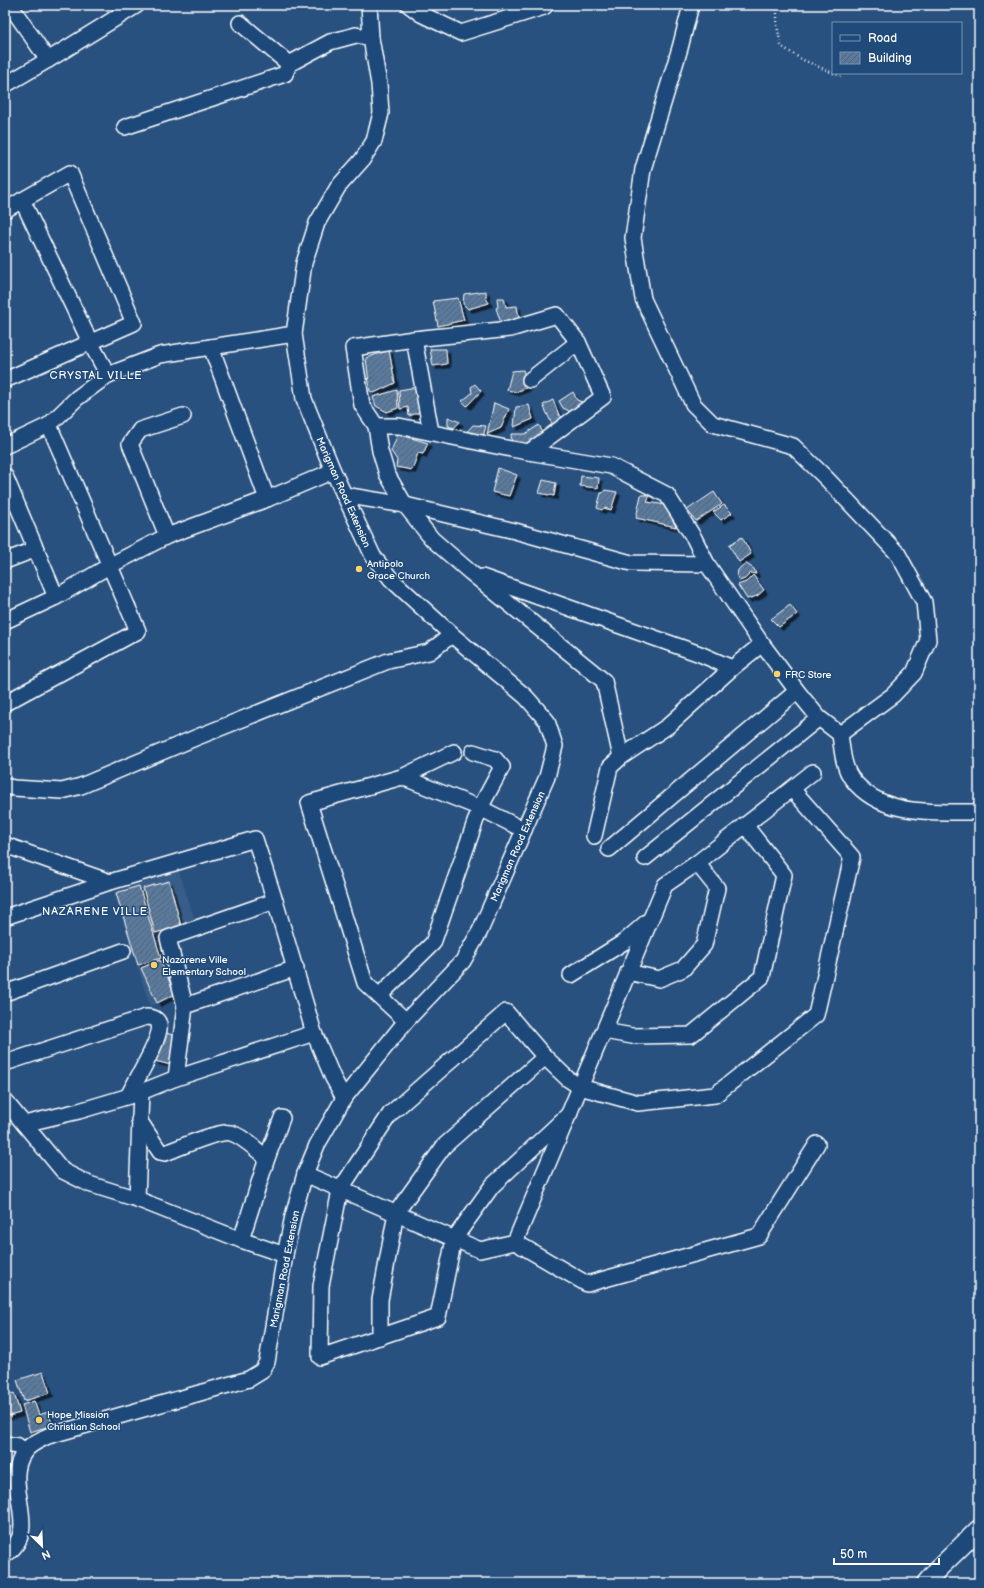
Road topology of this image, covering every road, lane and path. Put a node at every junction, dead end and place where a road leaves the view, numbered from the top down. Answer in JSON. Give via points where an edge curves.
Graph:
{"nodes":[{"id":1,"x":10,"y":5,"type":"edge"},
{"id":2,"x":137,"y":5,"type":"edge"},
{"id":3,"x":369,"y":5,"type":"edge"},
{"id":4,"x":409,"y":5,"type":"edge"},
{"id":5,"x":546,"y":5,"type":"edge"},
{"id":6,"x":691,"y":5,"type":"edge"},
{"id":7,"x":777,"y":5,"type":"edge"},
{"id":8,"x":240,"y":23,"type":"dead end"},
{"id":9,"x":371,"y":38,"type":"junction"},
{"id":10,"x":48,"y":60,"type":"junction"},
{"id":11,"x":289,"y":64,"type":"junction"},
{"id":12,"x":832,"y":73,"type":"edge"},
{"id":13,"x":836,"y":74,"type":"edge"},
{"id":14,"x":841,"y":76,"type":"dead end"},
{"id":15,"x":5,"y":85,"type":"edge"},
{"id":16,"x":125,"y":127,"type":"dead end"},
{"id":17,"x":22,"y":200,"type":"junction"},
{"id":18,"x":5,"y":210,"type":"edge"},
{"id":19,"x":294,"y":334,"type":"junction"},
{"id":20,"x":414,"y":339,"type":"junction"},
{"id":21,"x":90,"y":342,"type":"junction"},
{"id":22,"x":578,"y":342,"type":"junction"},
{"id":23,"x":211,"y":347,"type":"junction"},
{"id":24,"x":108,"y":375,"type":"junction"},
{"id":25,"x":5,"y":380,"type":"edge"},
{"id":26,"x":530,"y":380,"type":"dead end"},
{"id":27,"x":183,"y":416,"type":"dead end"},
{"id":28,"x":49,"y":425,"type":"junction"},
{"id":29,"x":376,"y":426,"type":"junction"},
{"id":30,"x":431,"y":432,"type":"junction"},
{"id":31,"x":5,"y":446,"type":"edge"},
{"id":32,"x":529,"y":452,"type":"junction"},
{"id":33,"x":333,"y":471,"type":"junction"},
{"id":34,"x":5,"y":476,"type":"edge"},
{"id":35,"x":344,"y":495,"type":"junction"},
{"id":36,"x":267,"y":499,"type":"junction"},
{"id":37,"x":405,"y":505,"type":"junction"},
{"id":38,"x":167,"y":536,"type":"junction"},
{"id":39,"x":36,"y":549,"type":"junction"},
{"id":40,"x":5,"y":561,"type":"edge"},
{"id":41,"x":708,"y":564,"type":"junction"},
{"id":42,"x":109,"y":566,"type":"junction"},
{"id":43,"x":470,"y":572,"type":"junction"},
{"id":44,"x":56,"y":596,"type":"junction"},
{"id":45,"x":5,"y":621,"type":"edge"},
{"id":46,"x":452,"y":635,"type":"junction"},
{"id":47,"x":762,"y":644,"type":"junction"},
{"id":48,"x":732,"y":668,"type":"junction"},
{"id":49,"x":797,"y":691,"type":"junction"},
{"id":50,"x":5,"y":703,"type":"edge"},
{"id":51,"x":819,"y":718,"type":"junction"},
{"id":52,"x":840,"y":734,"type":"junction"},
{"id":53,"x":454,"y":752,"type":"dead end"},
{"id":54,"x":473,"y":752,"type":"dead end"},
{"id":55,"x":621,"y":757,"type":"junction"},
{"id":56,"x":813,"y":772,"type":"dead end"},
{"id":57,"x":402,"y":777,"type":"junction"},
{"id":58,"x":5,"y":786,"type":"edge"},
{"id":59,"x":792,"y":789,"type":"junction"},
{"id":60,"x":480,"y":808,"type":"junction"},
{"id":61,"x":979,"y":812,"type":"edge"},
{"id":62,"x":745,"y":826,"type":"junction"},
{"id":63,"x":524,"y":830,"type":"junction"},
{"id":64,"x":594,"y":836,"type":"dead end"},
{"id":65,"x":5,"y":845,"type":"edge"},
{"id":66,"x":610,"y":849,"type":"dead end"},
{"id":67,"x":646,"y":858,"type":"dead end"},
{"id":68,"x":697,"y":863,"type":"junction"},
{"id":69,"x":110,"y":882,"type":"junction"},
{"id":70,"x":275,"y":901,"type":"junction"},
{"id":71,"x":5,"y":917,"type":"edge"},
{"id":72,"x":650,"y":919,"type":"junction"},
{"id":73,"x":124,"y":951,"type":"dead end"},
{"id":74,"x":296,"y":968,"type":"junction"},
{"id":75,"x":628,"y":972,"type":"junction"},
{"id":76,"x":571,"y":975,"type":"dead end"},
{"id":77,"x":5,"y":993,"type":"edge"},
{"id":78,"x":379,"y":996,"type":"junction"},
{"id":79,"x":185,"y":1006,"type":"junction"},
{"id":80,"x":406,"y":1021,"type":"junction"},
{"id":81,"x":604,"y":1031,"type":"junction"},
{"id":82,"x":314,"y":1033,"type":"junction"},
{"id":83,"x":545,"y":1057,"type":"junction"},
{"id":84,"x":5,"y":1063,"type":"edge"},
{"id":85,"x":176,"y":1078,"type":"junction"},
{"id":86,"x":580,"y":1087,"type":"junction"},
{"id":87,"x":134,"y":1094,"type":"junction"},
{"id":88,"x":344,"y":1098,"type":"junction"},
{"id":89,"x":5,"y":1101,"type":"edge"},
{"id":90,"x":570,"y":1113,"type":"junction"},
{"id":91,"x":282,"y":1118,"type":"dead end"},
{"id":92,"x":139,"y":1120,"type":"junction"},
{"id":93,"x":24,"y":1124,"type":"junction"},
{"id":94,"x":818,"y":1144,"type":"dead end"},
{"id":95,"x":267,"y":1158,"type":"junction"},
{"id":96,"x":306,"y":1174,"type":"junction"},
{"id":97,"x":340,"y":1190,"type":"junction"},
{"id":98,"x":137,"y":1200,"type":"junction"},
{"id":99,"x":396,"y":1213,"type":"junction"},
{"id":100,"x":454,"y":1239,"type":"junction"},
{"id":101,"x":241,"y":1240,"type":"junction"},
{"id":102,"x":515,"y":1242,"type":"junction"},
{"id":103,"x":285,"y":1255,"type":"junction"},
{"id":104,"x":380,"y":1337,"type":"junction"},
{"id":105,"x":5,"y":1444,"type":"edge"},
{"id":106,"x":25,"y":1451,"type":"junction"},
{"id":107,"x":979,"y":1529,"type":"edge"},
{"id":108,"x":5,"y":1555,"type":"edge"},
{"id":109,"x":926,"y":1583,"type":"edge"}],
"edges":[{"from":1,"to":10,"type":"street"},
{"from":2,"to":10,"type":"street"},
{"from":3,"to":9,"type":"street","name":"Marigman Road Extension"},
{"from":4,"to":5,"type":"street","via":[[421,14],[461,33]]},
{"from":6,"to":52,"type":"street","via":[[643,169],[633,238],[643,299],[693,404],[713,424],[793,446],[898,554],[924,602],[928,640],[914,673],[893,695]]},
{"from":7,"to":12,"type":"path","via":[[776,25],[781,46],[801,59]]},
{"from":8,"to":11,"type":"street"},
{"from":9,"to":11,"type":"street","via":[[356,35],[330,42]]},
{"from":9,"to":19,"type":"street","name":"Marigman Road Extension","via":[[379,84],[380,113],[374,141],[362,160],[338,187],[317,223],[304,263]]},
{"from":10,"to":15,"type":"street"},
{"from":11,"to":16,"type":"street","via":[[285,74]]},
{"from":13,"to":14,"type":"path"},
{"from":17,"to":18,"type":"street"},
{"from":17,"to":21,"type":"street"},
{"from":17,"to":21,"type":"street","via":[[70,173],[134,323]]},
{"from":19,"to":23,"type":"street"},
{"from":19,"to":33,"type":"street","name":"Marigman Road Extension","via":[[304,399]]},
{"from":20,"to":22,"type":"street","via":[[510,329],[557,315]]},
{"from":20,"to":29,"type":"street","via":[[353,348],[362,404]]},
{"from":20,"to":30,"type":"street"},
{"from":21,"to":24,"type":"street"},
{"from":21,"to":25,"type":"street"},
{"from":22,"to":26,"type":"street"},
{"from":22,"to":32,"type":"street","via":[[603,397]]},
{"from":23,"to":24,"type":"street","via":[[160,355]]},
{"from":23,"to":36,"type":"street"},
{"from":24,"to":28,"type":"street","via":[[77,398]]},
{"from":27,"to":38,"type":"street","via":[[140,430],[130,444]]},
{"from":28,"to":31,"type":"street"},
{"from":28,"to":42,"type":"street"},
{"from":29,"to":30,"type":"street","via":[[399,426]]},
{"from":29,"to":37,"type":"street","via":[[380,451],[388,474]]},
{"from":30,"to":32,"type":"street"},
{"from":32,"to":41,"type":"street","via":[[611,466],[667,495]]},
{"from":33,"to":35,"type":"street","name":"Marigman Road Extension"},
{"from":33,"to":36,"type":"street"},
{"from":34,"to":39,"type":"street"},
{"from":35,"to":37,"type":"street"},
{"from":35,"to":46,"type":"street","name":"Marigman Road Extension","via":[[373,556],[391,579]]},
{"from":36,"to":38,"type":"street"},
{"from":37,"to":41,"type":"street","via":[[515,531],[630,563]]},
{"from":37,"to":43,"type":"street","via":[[432,539]]},
{"from":38,"to":42,"type":"street"},
{"from":39,"to":40,"type":"street"},
{"from":39,"to":44,"type":"street"},
{"from":41,"to":47,"type":"street"},
{"from":42,"to":44,"type":"street"},
{"from":42,"to":50,"type":"street","via":[[138,631]]},
{"from":43,"to":48,"type":"street","via":[[700,654]]},
{"from":43,"to":55,"type":"street","via":[[604,681]]},
{"from":44,"to":45,"type":"street"},
{"from":46,"to":58,"type":"street","via":[[429,652],[388,661],[81,786],[62,791]]},
{"from":46,"to":63,"type":"street","name":"Marigman Road Extension","via":[[526,697],[547,721],[554,746],[548,777]]},
{"from":47,"to":48,"type":"street"},
{"from":47,"to":49,"type":"street"},
{"from":48,"to":55,"type":"street","via":[[668,726]]},
{"from":49,"to":51,"type":"street"},
{"from":49,"to":66,"type":"street"},
{"from":51,"to":52,"type":"street"},
{"from":51,"to":67,"type":"street"},
{"from":52,"to":61,"type":"street","via":[[843,755],[852,778],[866,792],[888,805],[910,811]]},
{"from":53,"to":57,"type":"street"},
{"from":54,"to":60,"type":"street","via":[[495,759],[502,767]]},
{"from":55,"to":64,"type":"street","via":[[610,767]]},
{"from":56,"to":59,"type":"street"},
{"from":57,"to":60,"type":"street"},
{"from":57,"to":78,"type":"street","via":[[309,803],[365,982]]},
{"from":59,"to":62,"type":"street"},
{"from":59,"to":86,"type":"street","via":[[852,857],[816,1015],[715,1095],[638,1103]]},
{"from":60,"to":63,"type":"street"},
{"from":60,"to":78,"type":"street","via":[[433,943]]},
{"from":62,"to":68,"type":"street"},
{"from":62,"to":81,"type":"street","via":[[784,875],[762,978],[691,1035],[632,1036]]},
{"from":63,"to":80,"type":"street","name":"Marigman Road Extension","via":[[480,931],[463,961]]},
{"from":65,"to":69,"type":"street"},
{"from":68,"to":72,"type":"street","via":[[665,885]]},
{"from":68,"to":75,"type":"street","via":[[717,888],[704,945],[683,969],[659,979]]},
{"from":69,"to":70,"type":"street","via":[[255,838]]},
{"from":69,"to":71,"type":"street"},
{"from":70,"to":74,"type":"street"},
{"from":70,"to":79,"type":"street","via":[[168,938]]},
{"from":72,"to":75,"type":"street"},
{"from":72,"to":76,"type":"street","via":[[624,942]]},
{"from":73,"to":77,"type":"street"},
{"from":74,"to":79,"type":"street"},
{"from":74,"to":82,"type":"street"},
{"from":75,"to":81,"type":"street"},
{"from":78,"to":80,"type":"street"},
{"from":79,"to":85,"type":"street"},
{"from":80,"to":88,"type":"street","name":"Marigman Road Extension"},
{"from":81,"to":86,"type":"street"},
{"from":82,"to":85,"type":"street"},
{"from":82,"to":88,"type":"street"},
{"from":83,"to":86,"type":"street"},
{"from":83,"to":97,"type":"street","via":[[506,1012],[390,1114]]},
{"from":83,"to":99,"type":"street","via":[[444,1146]]},
{"from":84,"to":87,"type":"street","via":[[152,1017],[160,1025],[159,1030]]},
{"from":85,"to":87,"type":"street"},
{"from":86,"to":90,"type":"street"},
{"from":87,"to":92,"type":"street"},
{"from":87,"to":93,"type":"street"},
{"from":88,"to":96,"type":"street","name":"Marigman Road Extension","via":[[317,1145]]},
{"from":89,"to":93,"type":"street"},
{"from":90,"to":100,"type":"street","via":[[492,1186]]},
{"from":90,"to":102,"type":"street"},
{"from":91,"to":95,"type":"street"},
{"from":92,"to":95,"type":"street","via":[[160,1152],[165,1153],[228,1133],[237,1136]]},
{"from":92,"to":98,"type":"street"},
{"from":93,"to":98,"type":"street","via":[[64,1171],[88,1184]]},
{"from":94,"to":102,"type":"street","via":[[759,1236],[587,1284]]},
{"from":95,"to":101,"type":"street"},
{"from":96,"to":97,"type":"street"},
{"from":96,"to":103,"type":"street","name":"Marigman Road Extension","via":[[293,1216]]},
{"from":97,"to":99,"type":"street"},
{"from":97,"to":104,"type":"street","via":[[321,1286],[320,1357]]},
{"from":98,"to":101,"type":"street"},
{"from":99,"to":100,"type":"street"},
{"from":99,"to":104,"type":"street","via":[[380,1300]]},
{"from":100,"to":102,"type":"street","via":[[480,1250]]},
{"from":100,"to":104,"type":"street","via":[[438,1317]]},
{"from":101,"to":103,"type":"street"},
{"from":103,"to":106,"type":"street","name":"Marigman Road Extension","via":[[267,1362],[262,1371],[249,1379],[48,1436],[35,1442]]},
{"from":105,"to":106,"type":"street","via":[[18,1446]]},
{"from":106,"to":108,"type":"street","via":[[16,1476],[23,1526],[20,1540]]},
{"from":107,"to":109,"type":"main road"}]}
